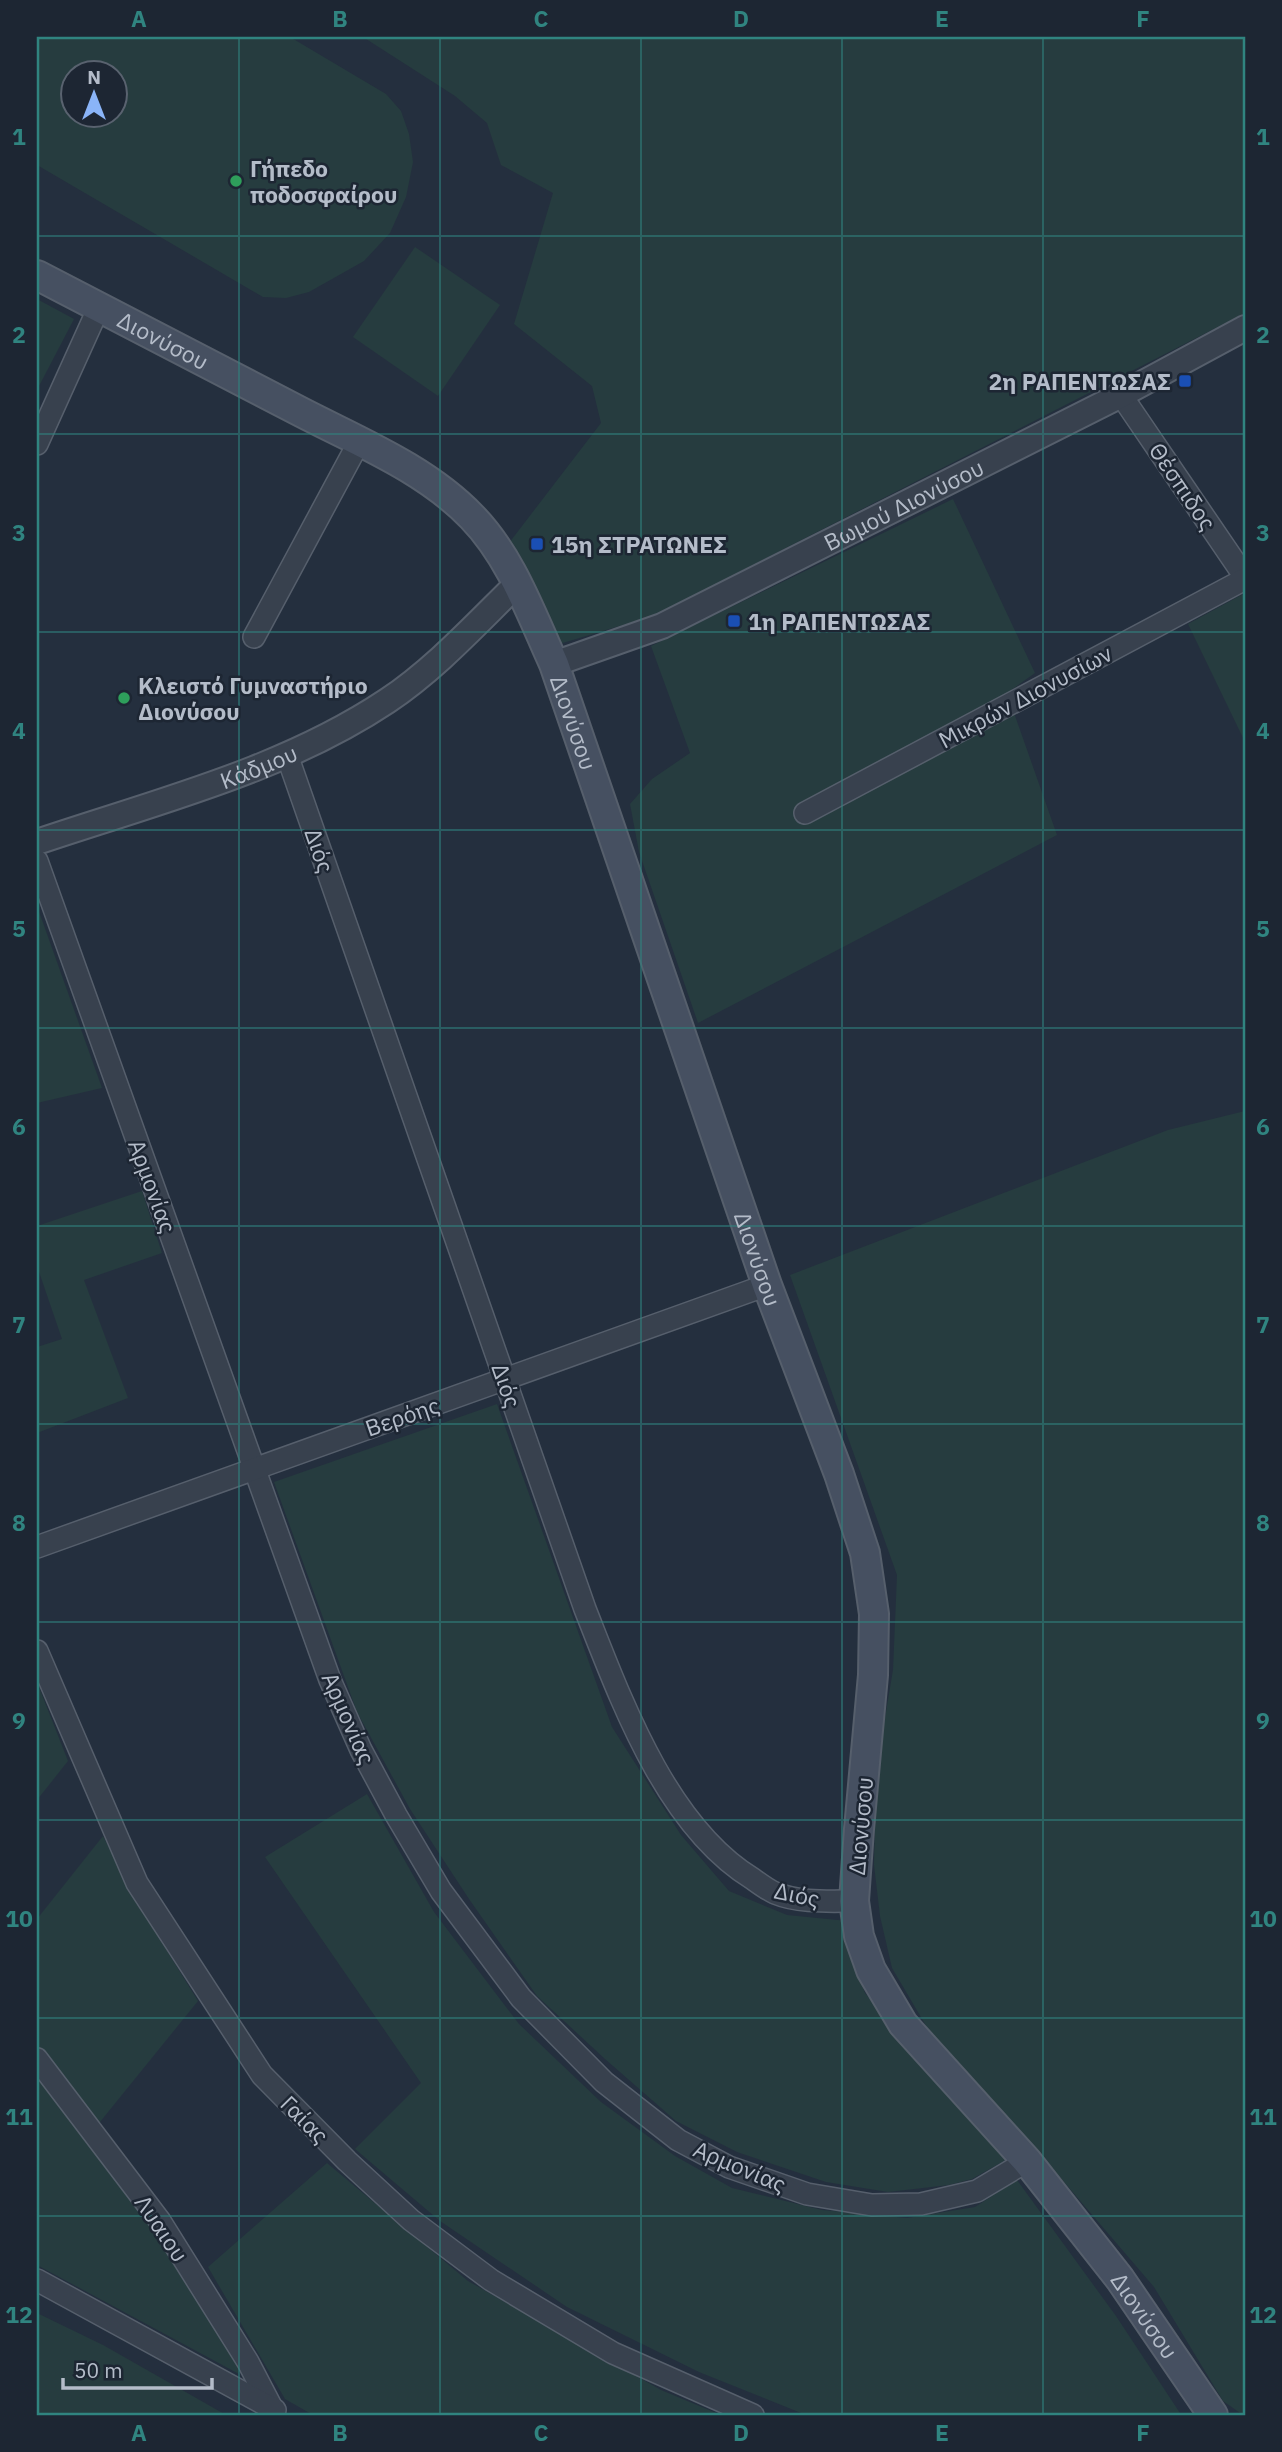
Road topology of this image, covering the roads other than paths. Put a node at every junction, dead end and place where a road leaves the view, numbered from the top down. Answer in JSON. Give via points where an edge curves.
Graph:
{"nodes":[{"id":1,"x":37,"y":275,"type":"edge"},
{"id":2,"x":99,"y":307,"type":"junction"},
{"id":3,"x":1245,"y":328,"type":"edge"},
{"id":4,"x":1121,"y":395,"type":"junction"},
{"id":5,"x":359,"y":442,"type":"junction"},
{"id":6,"x":37,"y":444,"type":"edge"},
{"id":7,"x":1245,"y":578,"type":"edge"},
{"id":8,"x":517,"y":584,"type":"junction"},
{"id":9,"x":254,"y":637,"type":"dead end"},
{"id":10,"x":554,"y":664,"type":"junction"},
{"id":11,"x":287,"y":755,"type":"junction"},
{"id":12,"x":805,"y":813,"type":"dead end"},
{"id":13,"x":37,"y":842,"type":"edge"},
{"id":14,"x":37,"y":861,"type":"edge"},
{"id":15,"x":767,"y":1285,"type":"junction"},
{"id":16,"x":506,"y":1380,"type":"junction"},
{"id":17,"x":254,"y":1468,"type":"junction"},
{"id":18,"x":37,"y":1547,"type":"edge"},
{"id":19,"x":37,"y":1651,"type":"edge"},
{"id":20,"x":854,"y":1901,"type":"junction"},
{"id":21,"x":37,"y":2059,"type":"edge"},
{"id":22,"x":1027,"y":2161,"type":"junction"},
{"id":23,"x":37,"y":2280,"type":"edge"},
{"id":24,"x":278,"y":2412,"type":"edge"},
{"id":25,"x":1204,"y":2412,"type":"edge"},
{"id":26,"x":754,"y":2415,"type":"edge"}],
"edges":[{"from":1,"to":2,"type":"main road","name":"Διονύσου"},
{"from":2,"to":5,"type":"main road","name":"Διονύσου"},
{"from":2,"to":6,"type":"street"},
{"from":3,"to":4,"type":"street","name":"Βωμού Διονύσου"},
{"from":4,"to":7,"type":"street","name":"Θέσπιδος"},
{"from":4,"to":10,"type":"street","name":"Βωμού Διονύσου","via":[[662,626]]},
{"from":5,"to":8,"type":"main road","name":"Διονύσου","via":[[422,477],[463,509],[494,544]]},
{"from":5,"to":9,"type":"street"},
{"from":7,"to":12,"type":"street","name":"Μικρών Διονυσίων"},
{"from":8,"to":10,"type":"main road","name":"Διονύσου"},
{"from":8,"to":11,"type":"street","name":"Κάδμου","via":[[389,700]]},
{"from":10,"to":15,"type":"main road","name":"Διονύσου"},
{"from":11,"to":13,"type":"street","name":"Κάδμου"},
{"from":11,"to":16,"type":"street","name":"Διός"},
{"from":14,"to":17,"type":"street","name":"Αρμονίας"},
{"from":15,"to":16,"type":"street","name":"Βερόης"},
{"from":15,"to":20,"type":"main road","name":"Διονύσου","via":[[855,1519],[871,1585],[873,1675]]},
{"from":16,"to":17,"type":"street","name":"Βερόης"},
{"from":16,"to":20,"type":"street","name":"Διός","via":[[626,1713],[698,1834],[738,1870],[775,1893]]},
{"from":17,"to":18,"type":"street","name":"Βερόης"},
{"from":17,"to":22,"type":"street","name":"Αρμονίας","via":[[330,1680],[396,1815],[441,1891],[521,1998],[604,2082],[678,2140],[729,2166],[807,2194],[872,2206],[921,2204],[977,2191]]},
{"from":19,"to":26,"type":"street","name":"Γαίας","via":[[136,1883],[262,2076],[411,2220],[491,2280],[613,2353]]},
{"from":20,"to":22,"type":"main road","name":"Διονύσου","via":[[859,1936],[887,2001]]},
{"from":21,"to":24,"type":"street","name":"Λυαιου","via":[[160,2221]]},
{"from":22,"to":25,"type":"main road","name":"Διονύσου","via":[[1120,2279]]},
{"from":23,"to":24,"type":"street"}]}
